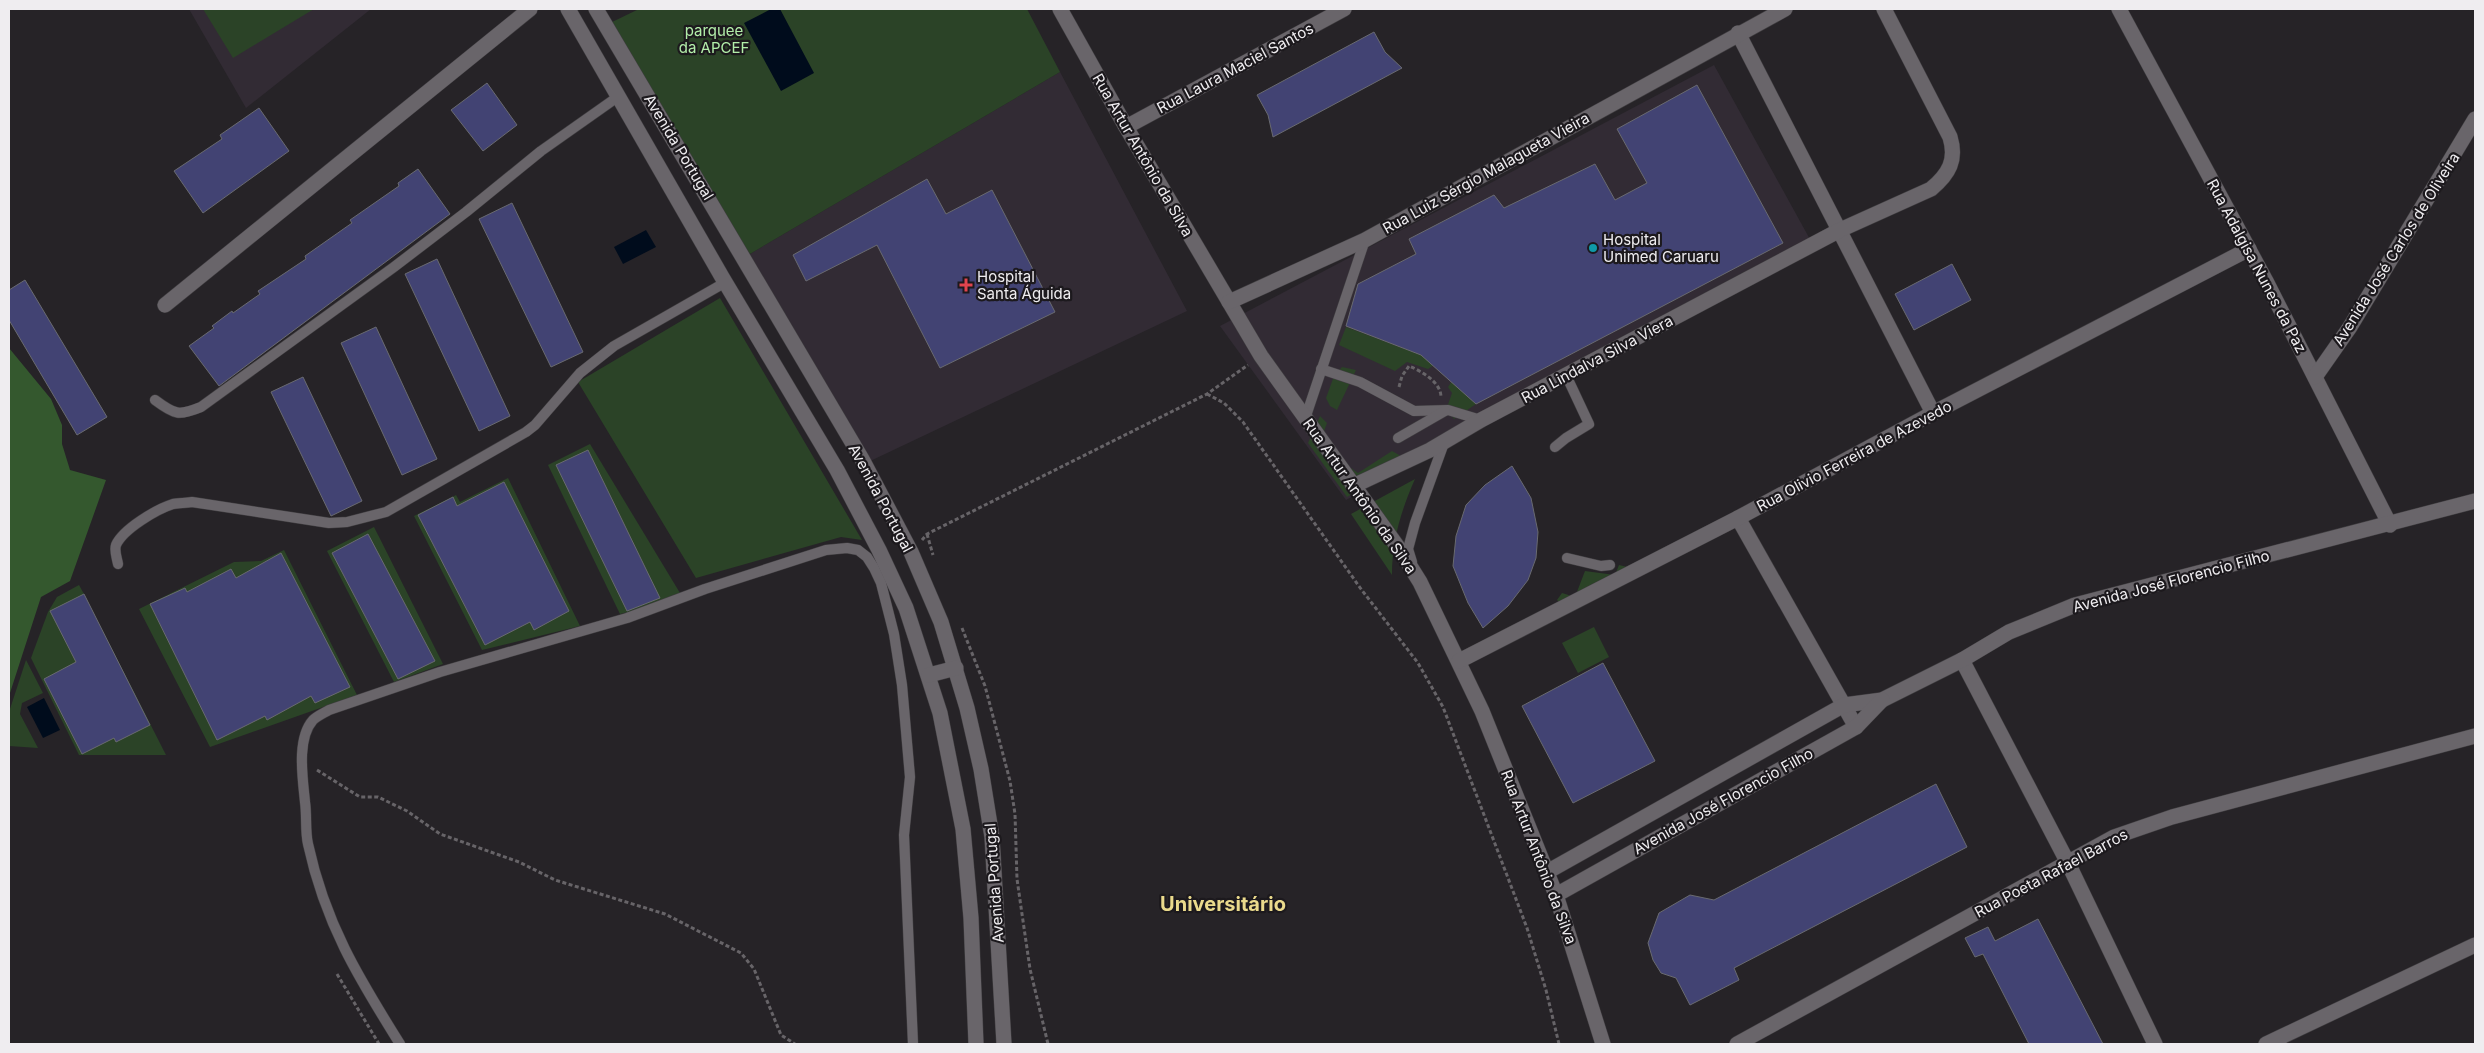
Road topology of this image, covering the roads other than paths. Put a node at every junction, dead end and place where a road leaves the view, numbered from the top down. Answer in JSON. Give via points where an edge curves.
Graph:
{"nodes":[{"id":1,"x":530,"y":9,"type":"edge"},
{"id":2,"x":568,"y":9,"type":"edge"},
{"id":3,"x":596,"y":9,"type":"edge"},
{"id":4,"x":1060,"y":9,"type":"edge"},
{"id":5,"x":1344,"y":9,"type":"edge"},
{"id":6,"x":1785,"y":9,"type":"edge"},
{"id":7,"x":1884,"y":9,"type":"edge"},
{"id":8,"x":2119,"y":9,"type":"edge"},
{"id":9,"x":1738,"y":33,"type":"junction"},
{"id":10,"x":619,"y":96,"type":"junction"},
{"id":11,"x":2475,"y":119,"type":"edge"},
{"id":12,"x":1126,"y":127,"type":"junction"},
{"id":13,"x":1840,"y":230,"type":"junction"},
{"id":14,"x":1365,"y":240,"type":"junction"},
{"id":15,"x":2249,"y":249,"type":"junction"},
{"id":16,"x":726,"y":282,"type":"junction"},
{"id":17,"x":1229,"y":302,"type":"junction"},
{"id":18,"x":165,"y":305,"type":"dead end"},
{"id":19,"x":1321,"y":369,"type":"junction"},
{"id":20,"x":1566,"y":375,"type":"junction"},
{"id":21,"x":2315,"y":377,"type":"junction"},
{"id":22,"x":155,"y":400,"type":"dead end"},
{"id":23,"x":1448,"y":410,"type":"junction"},
{"id":24,"x":1933,"y":413,"type":"junction"},
{"id":25,"x":1305,"y":419,"type":"junction"},
{"id":26,"x":1481,"y":420,"type":"junction"},
{"id":27,"x":1398,"y":438,"type":"dead end"},
{"id":28,"x":1444,"y":442,"type":"junction"},
{"id":29,"x":1555,"y":447,"type":"dead end"},
{"id":30,"x":1353,"y":486,"type":"junction"},
{"id":31,"x":2475,"y":502,"type":"edge"},
{"id":32,"x":1738,"y":518,"type":"junction"},
{"id":33,"x":2390,"y":525,"type":"junction"},
{"id":34,"x":1567,"y":558,"type":"dead end"},
{"id":35,"x":118,"y":564,"type":"dead end"},
{"id":36,"x":1610,"y":565,"type":"dead end"},
{"id":37,"x":1420,"y":582,"type":"junction"},
{"id":38,"x":1962,"y":660,"type":"junction"},
{"id":39,"x":1459,"y":661,"type":"junction"},
{"id":40,"x":956,"y":668,"type":"junction"},
{"id":41,"x":929,"y":675,"type":"junction"},
{"id":42,"x":1882,"y":700,"type":"junction"},
{"id":43,"x":1844,"y":705,"type":"junction"},
{"id":44,"x":1856,"y":726,"type":"junction"},
{"id":45,"x":2475,"y":736,"type":"edge"},
{"id":46,"x":2068,"y":863,"type":"junction"},
{"id":47,"x":1547,"y":872,"type":"junction"},
{"id":48,"x":1556,"y":895,"type":"junction"},
{"id":49,"x":2475,"y":945,"type":"edge"},
{"id":50,"x":400,"y":1044,"type":"edge"},
{"id":51,"x":913,"y":1044,"type":"edge"},
{"id":52,"x":976,"y":1044,"type":"edge"},
{"id":53,"x":1004,"y":1044,"type":"edge"},
{"id":54,"x":1603,"y":1044,"type":"edge"},
{"id":55,"x":1737,"y":1044,"type":"edge"},
{"id":56,"x":2155,"y":1044,"type":"edge"},
{"id":57,"x":2266,"y":1044,"type":"edge"}],
"edges":[{"from":1,"to":18,"type":"street"},
{"from":2,"to":10,"type":"street","name":"Avenida Portugal"},
{"from":3,"to":40,"type":"street","name":"Avenida Portugal","via":[[862,458],[910,552],[941,622]]},
{"from":4,"to":12,"type":"street","name":"Rua Artur Antônio da Silva"},
{"from":5,"to":12,"type":"street","name":"Rua Laura Maciel Santos"},
{"from":6,"to":9,"type":"street","name":"Rua Luiz Sérgio Malagueta Vieira"},
{"from":7,"to":13,"type":"street","name":"Rua Lindalva Silva Viera","via":[[1950,137],[1954,150],[1952,166],[1931,189]]},
{"from":8,"to":15,"type":"street","name":"Rua Adalgisa Nunes da Paz"},
{"from":9,"to":13,"type":"street"},
{"from":9,"to":14,"type":"street","name":"Rua Luiz Sérgio Malagueta Vieira"},
{"from":10,"to":16,"type":"street","name":"Avenida Portugal"},
{"from":10,"to":22,"type":"lane","via":[[541,151],[357,295],[201,406],[182,414],[170,411]]},
{"from":11,"to":21,"type":"street","name":"Avenida José Carlos de Oliveira","via":[[2368,298]]},
{"from":12,"to":17,"type":"street","name":"Rua Artur Antônio da Silva"},
{"from":13,"to":20,"type":"street","name":"Rua Lindalva Silva Viera"},
{"from":13,"to":24,"type":"street"},
{"from":14,"to":17,"type":"street","name":"Rua Luiz Sérgio Malagueta Vieira"},
{"from":14,"to":19,"type":"lane"},
{"from":15,"to":21,"type":"street","name":"Rua Adalgisa Nunes da Paz"},
{"from":15,"to":24,"type":"street","name":"Rua Olivio Ferreira de Azevedo"},
{"from":16,"to":35,"type":"lane","via":[[608,351],[580,372],[526,432],[386,512],[329,523],[192,502],[173,504],[149,515],[116,544]]},
{"from":16,"to":41,"type":"street","name":"Avenida Portugal","via":[[837,470],[875,542],[906,608]]},
{"from":17,"to":25,"type":"street","name":"Rua Artur Antônio da Silva","via":[[1261,356]]},
{"from":19,"to":23,"type":"lane","via":[[1360,382],[1414,412]]},
{"from":19,"to":25,"type":"lane"},
{"from":20,"to":26,"type":"street","name":"Rua Lindalva Silva Viera"},
{"from":20,"to":29,"type":"lane","via":[[1590,424]]},
{"from":21,"to":33,"type":"street","name":"Rua Adalgisa Nunes da Paz"},
{"from":23,"to":26,"type":"lane"},
{"from":23,"to":27,"type":"lane"},
{"from":24,"to":32,"type":"street","name":"Rua Olivio Ferreira de Azevedo"},
{"from":25,"to":30,"type":"street","name":"Rua Artur Antônio da Silva"},
{"from":26,"to":28,"type":"street","name":"Rua Lindalva Silva Viera"},
{"from":28,"to":30,"type":"street","name":"Rua Lindalva Silva Viera"},
{"from":28,"to":37,"type":"lane","via":[[1420,503],[1408,549]]},
{"from":30,"to":37,"type":"street","name":"Rua Artur Antônio da Silva"},
{"from":31,"to":33,"type":"street","name":"Avenida José Florencio Filho"},
{"from":32,"to":39,"type":"street","name":"Rua Olivio Ferreira de Azevedo"},
{"from":32,"to":43,"type":"street"},
{"from":33,"to":38,"type":"street","name":"Avenida José Florencio Filho","via":[[2075,605],[2009,632]]},
{"from":34,"to":36,"type":"lane"},
{"from":37,"to":39,"type":"street","name":"Rua Artur Antônio da Silva"},
{"from":38,"to":42,"type":"street","name":"Avenida José Florencio Filho"},
{"from":38,"to":46,"type":"street"},
{"from":39,"to":47,"type":"street","name":"Rua Artur Antônio da Silva"},
{"from":40,"to":41,"type":"street"},
{"from":40,"to":53,"type":"street","name":"Avenida Portugal","via":[[981,769],[992,836]]},
{"from":41,"to":52,"type":"street","name":"Avenida Portugal","via":[[940,713],[963,829],[971,918]]},
{"from":42,"to":43,"type":"street","name":"Avenida José Florencio Filho"},
{"from":42,"to":44,"type":"street","name":"Avenida José Florencio Filho"},
{"from":43,"to":44,"type":"street"},
{"from":43,"to":47,"type":"street","name":"Avenida José Florencio Filho"},
{"from":44,"to":48,"type":"street","name":"Avenida José Florencio Filho"},
{"from":45,"to":46,"type":"street","name":"Rua Poeta Rafael Barros","via":[[2145,825],[2106,841]]},
{"from":46,"to":55,"type":"street","name":"Rua Poeta Rafael Barros"},
{"from":46,"to":56,"type":"street"},
{"from":47,"to":48,"type":"street","name":"Rua Artur Antônio da Silva"},
{"from":48,"to":54,"type":"street","name":"Rua Artur Antônio da Silva"},
{"from":49,"to":57,"type":"street"},
{"from":50,"to":51,"type":"lane","via":[[335,933],[320,892],[308,842],[302,760],[307,733],[313,721],[329,710],[440,672],[627,618],[826,550],[847,548],[858,550],[874,568],[881,583],[902,684],[910,777],[904,835]]}]}
